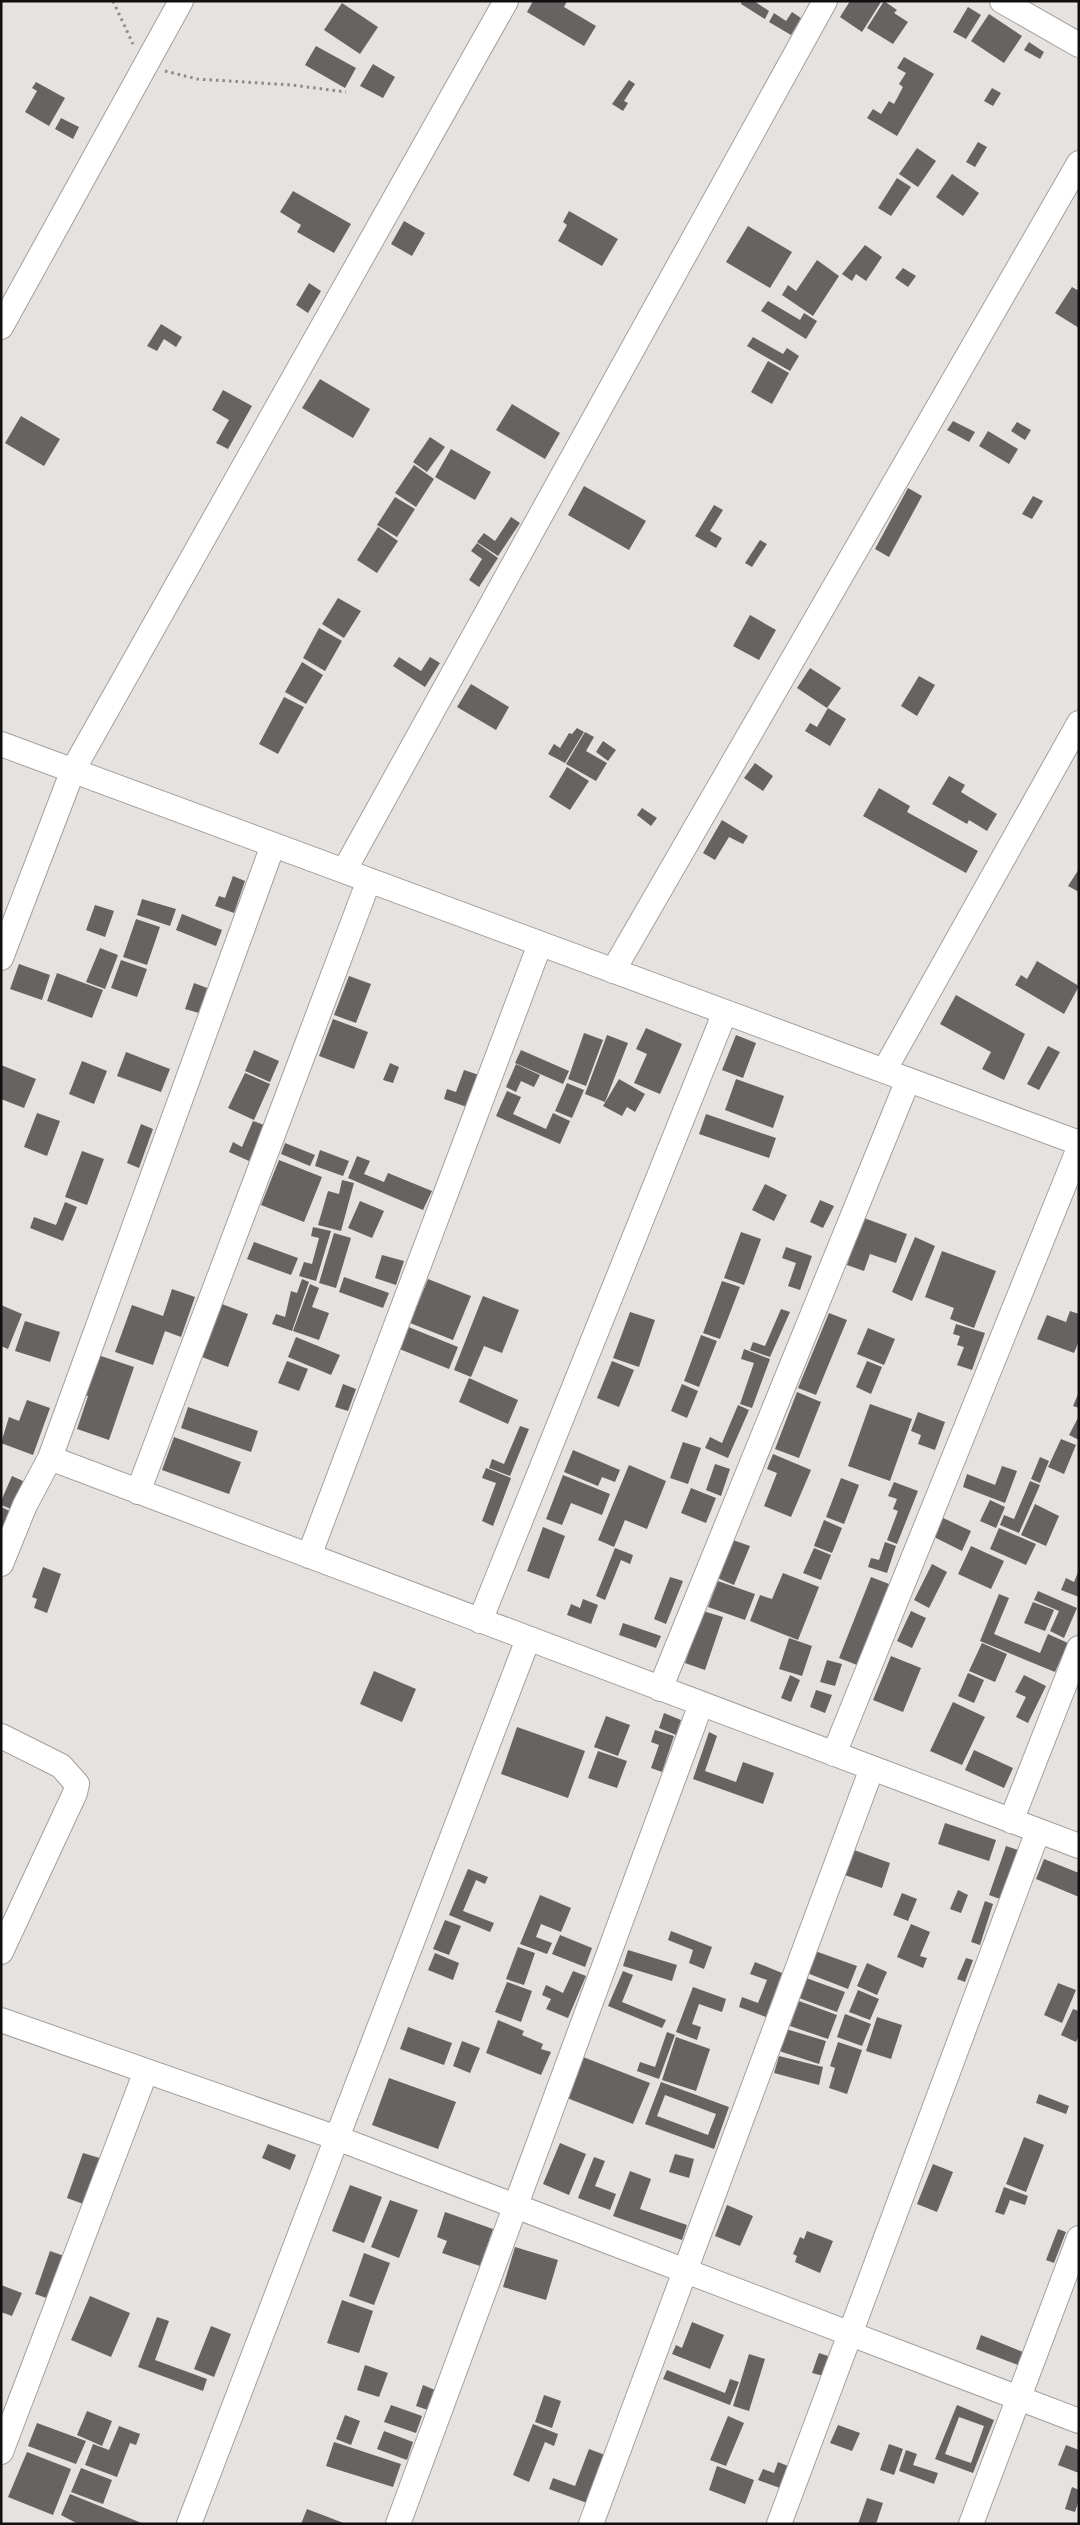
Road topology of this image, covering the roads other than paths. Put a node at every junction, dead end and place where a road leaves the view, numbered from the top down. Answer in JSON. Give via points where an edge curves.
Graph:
{"nodes":[{"id":1,"x":181,"y":1,"type":"edge"},
{"id":2,"x":506,"y":1,"type":"edge"},
{"id":3,"x":825,"y":1,"type":"edge"},
{"id":4,"x":1002,"y":1,"type":"edge"},
{"id":5,"x":1079,"y":45,"type":"edge"},
{"id":6,"x":1079,"y":164,"type":"edge"},
{"id":7,"x":1,"y":327,"type":"edge"},
{"id":8,"x":1079,"y":723,"type":"edge"},
{"id":9,"x":1,"y":744,"type":"edge"},
{"id":10,"x":73,"y":770,"type":"junction"},
{"id":11,"x":273,"y":845,"type":"junction"},
{"id":12,"x":344,"y":871,"type":"junction"},
{"id":13,"x":369,"y":880,"type":"junction"},
{"id":14,"x":540,"y":944,"type":"junction"},
{"id":15,"x":1,"y":958,"type":"edge"},
{"id":16,"x":613,"y":971,"type":"junction"},
{"id":17,"x":725,"y":1012,"type":"junction"},
{"id":18,"x":884,"y":1071,"type":"junction"},
{"id":19,"x":908,"y":1080,"type":"junction"},
{"id":20,"x":1079,"y":1143,"type":"edge"},
{"id":21,"x":1079,"y":1148,"type":"edge"},
{"id":22,"x":50,"y":1458,"type":"junction"},
{"id":23,"x":138,"y":1492,"type":"junction"},
{"id":24,"x":309,"y":1556,"type":"junction"},
{"id":25,"x":1,"y":1564,"type":"edge"},
{"id":26,"x":480,"y":1621,"type":"junction"},
{"id":27,"x":528,"y":1639,"type":"junction"},
{"id":28,"x":1079,"y":1648,"type":"edge"},
{"id":29,"x":660,"y":1689,"type":"junction"},
{"id":30,"x":701,"y":1704,"type":"junction"},
{"id":31,"x":1,"y":1736,"type":"edge"},
{"id":32,"x":834,"y":1754,"type":"junction"},
{"id":33,"x":872,"y":1768,"type":"junction"},
{"id":34,"x":1011,"y":1821,"type":"junction"},
{"id":35,"x":1038,"y":1831,"type":"junction"},
{"id":36,"x":1079,"y":1846,"type":"edge"},
{"id":37,"x":1,"y":1952,"type":"edge"},
{"id":38,"x":1,"y":2020,"type":"edge"},
{"id":39,"x":146,"y":2071,"type":"junction"},
{"id":40,"x":337,"y":2138,"type":"junction"},
{"id":41,"x":515,"y":2206,"type":"junction"},
{"id":42,"x":1079,"y":2238,"type":"edge"},
{"id":43,"x":685,"y":2271,"type":"junction"},
{"id":44,"x":850,"y":2334,"type":"junction"},
{"id":45,"x":1018,"y":2398,"type":"junction"},
{"id":46,"x":1079,"y":2421,"type":"edge"},
{"id":47,"x":1,"y":2452,"type":"edge"},
{"id":48,"x":190,"y":2524,"type":"edge"},
{"id":49,"x":398,"y":2524,"type":"edge"},
{"id":50,"x":591,"y":2524,"type":"edge"},
{"id":51,"x":779,"y":2524,"type":"edge"},
{"id":52,"x":971,"y":2524,"type":"edge"}],
"edges":[{"from":1,"to":7,"type":"street"},
{"from":2,"to":10,"type":"street"},
{"from":3,"to":12,"type":"street"},
{"from":4,"to":5,"type":"street"},
{"from":6,"to":16,"type":"street"},
{"from":8,"to":18,"type":"street"},
{"from":9,"to":10,"type":"street"},
{"from":10,"to":11,"type":"street"},
{"from":10,"to":15,"type":"street"},
{"from":11,"to":12,"type":"street"},
{"from":11,"to":22,"type":"street"},
{"from":12,"to":13,"type":"street"},
{"from":13,"to":14,"type":"street"},
{"from":13,"to":23,"type":"street"},
{"from":14,"to":16,"type":"street"},
{"from":14,"to":24,"type":"street"},
{"from":16,"to":17,"type":"street"},
{"from":17,"to":18,"type":"street"},
{"from":17,"to":26,"type":"street"},
{"from":18,"to":19,"type":"street"},
{"from":19,"to":20,"type":"street"},
{"from":19,"to":29,"type":"street"},
{"from":21,"to":32,"type":"street"},
{"from":22,"to":23,"type":"street"},
{"from":22,"to":25,"type":"street","via":[[25,1505]]},
{"from":23,"to":24,"type":"street"},
{"from":24,"to":26,"type":"street"},
{"from":26,"to":27,"type":"street"},
{"from":27,"to":29,"type":"street"},
{"from":27,"to":40,"type":"street"},
{"from":28,"to":34,"type":"street"},
{"from":29,"to":30,"type":"street"},
{"from":30,"to":32,"type":"street"},
{"from":30,"to":41,"type":"street"},
{"from":31,"to":37,"type":"street","via":[[61,1766],[77,1784]]},
{"from":32,"to":33,"type":"street"},
{"from":33,"to":34,"type":"street"},
{"from":33,"to":43,"type":"street"},
{"from":34,"to":35,"type":"street"},
{"from":35,"to":36,"type":"street"},
{"from":35,"to":44,"type":"street"},
{"from":38,"to":39,"type":"street"},
{"from":39,"to":40,"type":"street"},
{"from":39,"to":47,"type":"street"},
{"from":40,"to":41,"type":"street"},
{"from":40,"to":48,"type":"street"},
{"from":41,"to":43,"type":"street"},
{"from":41,"to":49,"type":"street"},
{"from":42,"to":45,"type":"street"},
{"from":43,"to":44,"type":"street"},
{"from":43,"to":50,"type":"street"},
{"from":44,"to":45,"type":"street"},
{"from":44,"to":51,"type":"street"},
{"from":45,"to":46,"type":"street"},
{"from":45,"to":52,"type":"street"}]}
